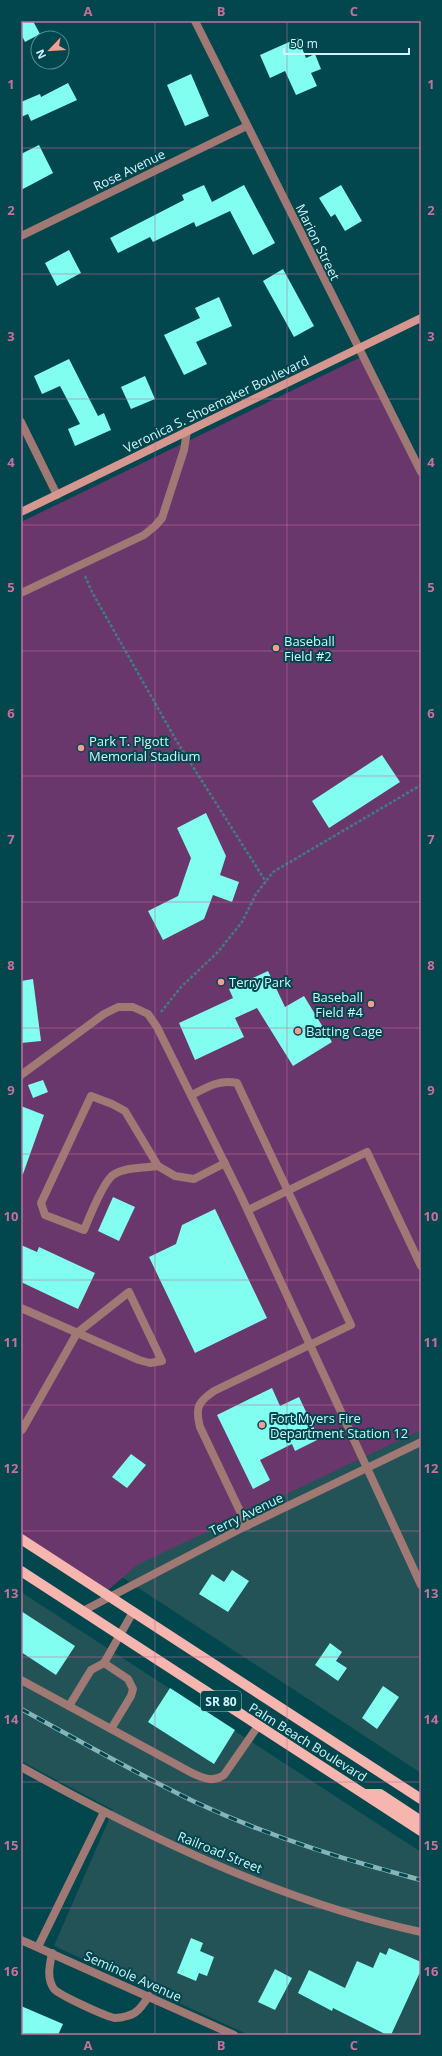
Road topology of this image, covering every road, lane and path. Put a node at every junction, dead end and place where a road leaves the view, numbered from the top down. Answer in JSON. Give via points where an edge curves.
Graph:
{"nodes":[{"id":1,"x":194,"y":21,"type":"edge"},
{"id":2,"x":247,"y":126,"type":"junction"},
{"id":3,"x":21,"y":236,"type":"edge"},
{"id":4,"x":421,"y":318,"type":"edge"},
{"id":5,"x":359,"y":348,"type":"junction"},
{"id":6,"x":21,"y":422,"type":"edge"},
{"id":7,"x":187,"y":431,"type":"junction"},
{"id":8,"x":421,"y":472,"type":"edge"},
{"id":9,"x":56,"y":495,"type":"junction"},
{"id":10,"x":21,"y":512,"type":"edge"},
{"id":11,"x":80,"y":565,"type":"junction"},
{"id":12,"x":21,"y":594,"type":"edge"},
{"id":13,"x":421,"y":785,"type":"edge"},
{"id":14,"x":266,"y":882,"type":"junction"},
{"id":15,"x":153,"y":1021,"type":"junction"},
{"id":16,"x":21,"y":1075,"type":"edge"},
{"id":17,"x":192,"y":1095,"type":"junction"},
{"id":18,"x":225,"y":1163,"type":"junction"},
{"id":19,"x":158,"y":1166,"type":"junction"},
{"id":20,"x":287,"y":1190,"type":"junction"},
{"id":21,"x":248,"y":1210,"type":"junction"},
{"id":22,"x":421,"y":1266,"type":"edge"},
{"id":23,"x":22,"y":1311,"type":"edge"},
{"id":24,"x":77,"y":1333,"type":"junction"},
{"id":25,"x":310,"y":1345,"type":"junction"},
{"id":26,"x":21,"y":1430,"type":"edge"},
{"id":27,"x":421,"y":1442,"type":"edge"},
{"id":28,"x":367,"y":1468,"type":"junction"},
{"id":29,"x":246,"y":1526,"type":"junction"},
{"id":30,"x":21,"y":1539,"type":"edge"},
{"id":31,"x":21,"y":1571,"type":"edge"},
{"id":32,"x":421,"y":1585,"type":"edge"},
{"id":33,"x":110,"y":1597,"type":"junction"},
{"id":34,"x":82,"y":1611,"type":"junction"},
{"id":35,"x":133,"y":1612,"type":"junction"},
{"id":36,"x":120,"y":1635,"type":"junction"},
{"id":37,"x":104,"y":1663,"type":"junction"},
{"id":38,"x":21,"y":1680,"type":"edge"},
{"id":39,"x":69,"y":1706,"type":"junction"},
{"id":40,"x":258,"y":1726,"type":"junction"},
{"id":41,"x":111,"y":1729,"type":"junction"},
{"id":42,"x":21,"y":1768,"type":"edge"},
{"id":43,"x":366,"y":1794,"type":"junction"},
{"id":44,"x":421,"y":1799,"type":"edge"},
{"id":45,"x":104,"y":1812,"type":"junction"},
{"id":46,"x":421,"y":1821,"type":"edge"},
{"id":47,"x":421,"y":1831,"type":"edge"},
{"id":48,"x":421,"y":1932,"type":"edge"},
{"id":49,"x":21,"y":1940,"type":"edge"},
{"id":50,"x":38,"y":1947,"type":"junction"},
{"id":51,"x":52,"y":1953,"type":"junction"},
{"id":52,"x":149,"y":1996,"type":"junction"},
{"id":53,"x":234,"y":2035,"type":"edge"}],
"edges":[{"from":1,"to":2,"type":"street","name":"Marion Street"},
{"from":2,"to":3,"type":"street","name":"Rose Avenue"},
{"from":2,"to":5,"type":"street","name":"Marion Street"},
{"from":4,"to":5,"type":"street","name":"Veronica S. Shoemaker Boulevard"},
{"from":5,"to":7,"type":"street","name":"Veronica S. Shoemaker Boulevard"},
{"from":5,"to":8,"type":"street","name":"Marion Street"},
{"from":6,"to":9,"type":"street"},
{"from":7,"to":9,"type":"street","name":"Veronica S. Shoemaker Boulevard"},
{"from":7,"to":11,"type":"street","via":[[181,461],[162,518],[144,534]]},
{"from":9,"to":10,"type":"street","name":"Veronica S. Shoemaker Boulevard"},
{"from":11,"to":12,"type":"street"},
{"from":11,"to":14,"type":"path","via":[[92,592],[176,740]]},
{"from":13,"to":14,"type":"path","via":[[273,872]]},
{"from":14,"to":15,"type":"path","via":[[256,894],[242,922],[223,946],[181,987]]},
{"from":15,"to":16,"type":"street","via":[[148,1014],[134,1007],[118,1007],[104,1014]]},
{"from":15,"to":17,"type":"street","via":[[169,1047]]},
{"from":17,"to":18,"type":"street"},
{"from":17,"to":20,"type":"street","via":[[213,1084],[227,1081],[237,1083]]},
{"from":18,"to":19,"type":"street","via":[[194,1179],[175,1176]]},
{"from":18,"to":21,"type":"street"},
{"from":19,"to":19,"type":"street","via":[[125,1111],[91,1096],[41,1203],[45,1215],[84,1230],[112,1176],[123,1171]]},
{"from":20,"to":21,"type":"street"},
{"from":20,"to":22,"type":"street","via":[[367,1152]]},
{"from":20,"to":25,"type":"street","via":[[351,1325]]},
{"from":21,"to":25,"type":"street"},
{"from":23,"to":24,"type":"street"},
{"from":24,"to":24,"type":"street","via":[[139,1360],[150,1363],[162,1361],[129,1292]]},
{"from":24,"to":26,"type":"street"},
{"from":25,"to":28,"type":"street"},
{"from":25,"to":29,"type":"street","via":[[214,1391],[198,1405],[200,1427]]},
{"from":27,"to":28,"type":"street","name":"Terry Avenue"},
{"from":28,"to":29,"type":"street","name":"Terry Avenue"},
{"from":28,"to":32,"type":"street"},
{"from":29,"to":33,"type":"street","name":"Terry Avenue"},
{"from":30,"to":33,"type":"main road","name":"Palm Beach Boulevard","number":"SR 80"},
{"from":31,"to":34,"type":"main road","name":"Palm Beach Boulevard","number":"SR 80"},
{"from":33,"to":34,"type":"street","name":"Terry Avenue"},
{"from":33,"to":35,"type":"main road","name":"Palm Beach Boulevard","number":"SR 80"},
{"from":34,"to":36,"type":"main road","name":"Palm Beach Boulevard","number":"SR 80"},
{"from":35,"to":36,"type":"street"},
{"from":35,"to":44,"type":"main road","name":"Palm Beach Boulevard","number":"SR 80"},
{"from":36,"to":37,"type":"street"},
{"from":36,"to":40,"type":"main road","name":"Palm Beach Boulevard","number":"SR 80"},
{"from":37,"to":39,"type":"street","via":[[91,1670]]},
{"from":37,"to":41,"type":"street","via":[[128,1679],[133,1689]]},
{"from":38,"to":39,"type":"street"},
{"from":39,"to":41,"type":"street"},
{"from":40,"to":41,"type":"street","via":[[224,1774],[217,1779],[208,1780]]},
{"from":40,"to":43,"type":"main road","name":"Palm Beach Boulevard","number":"SR 80"},
{"from":42,"to":45,"type":"street","name":"Railroad Street"},
{"from":43,"to":46,"type":"main road","via":[[380,1794]]},
{"from":43,"to":47,"type":"main road","name":"Palm Beach Boulevard","number":"SR 80"},
{"from":45,"to":48,"type":"street","name":"Railroad Street","via":[[224,1868],[340,1911]]},
{"from":45,"to":50,"type":"street"},
{"from":49,"to":50,"type":"street","name":"Seminole Avenue"},
{"from":50,"to":51,"type":"street","name":"Seminole Avenue"},
{"from":51,"to":52,"type":"street","name":"Seminole Avenue"},
{"from":51,"to":52,"type":"street","via":[[49,1967],[54,1989],[114,2018],[128,2016],[140,2010]]},
{"from":52,"to":53,"type":"street","name":"Seminole Avenue"}]}
